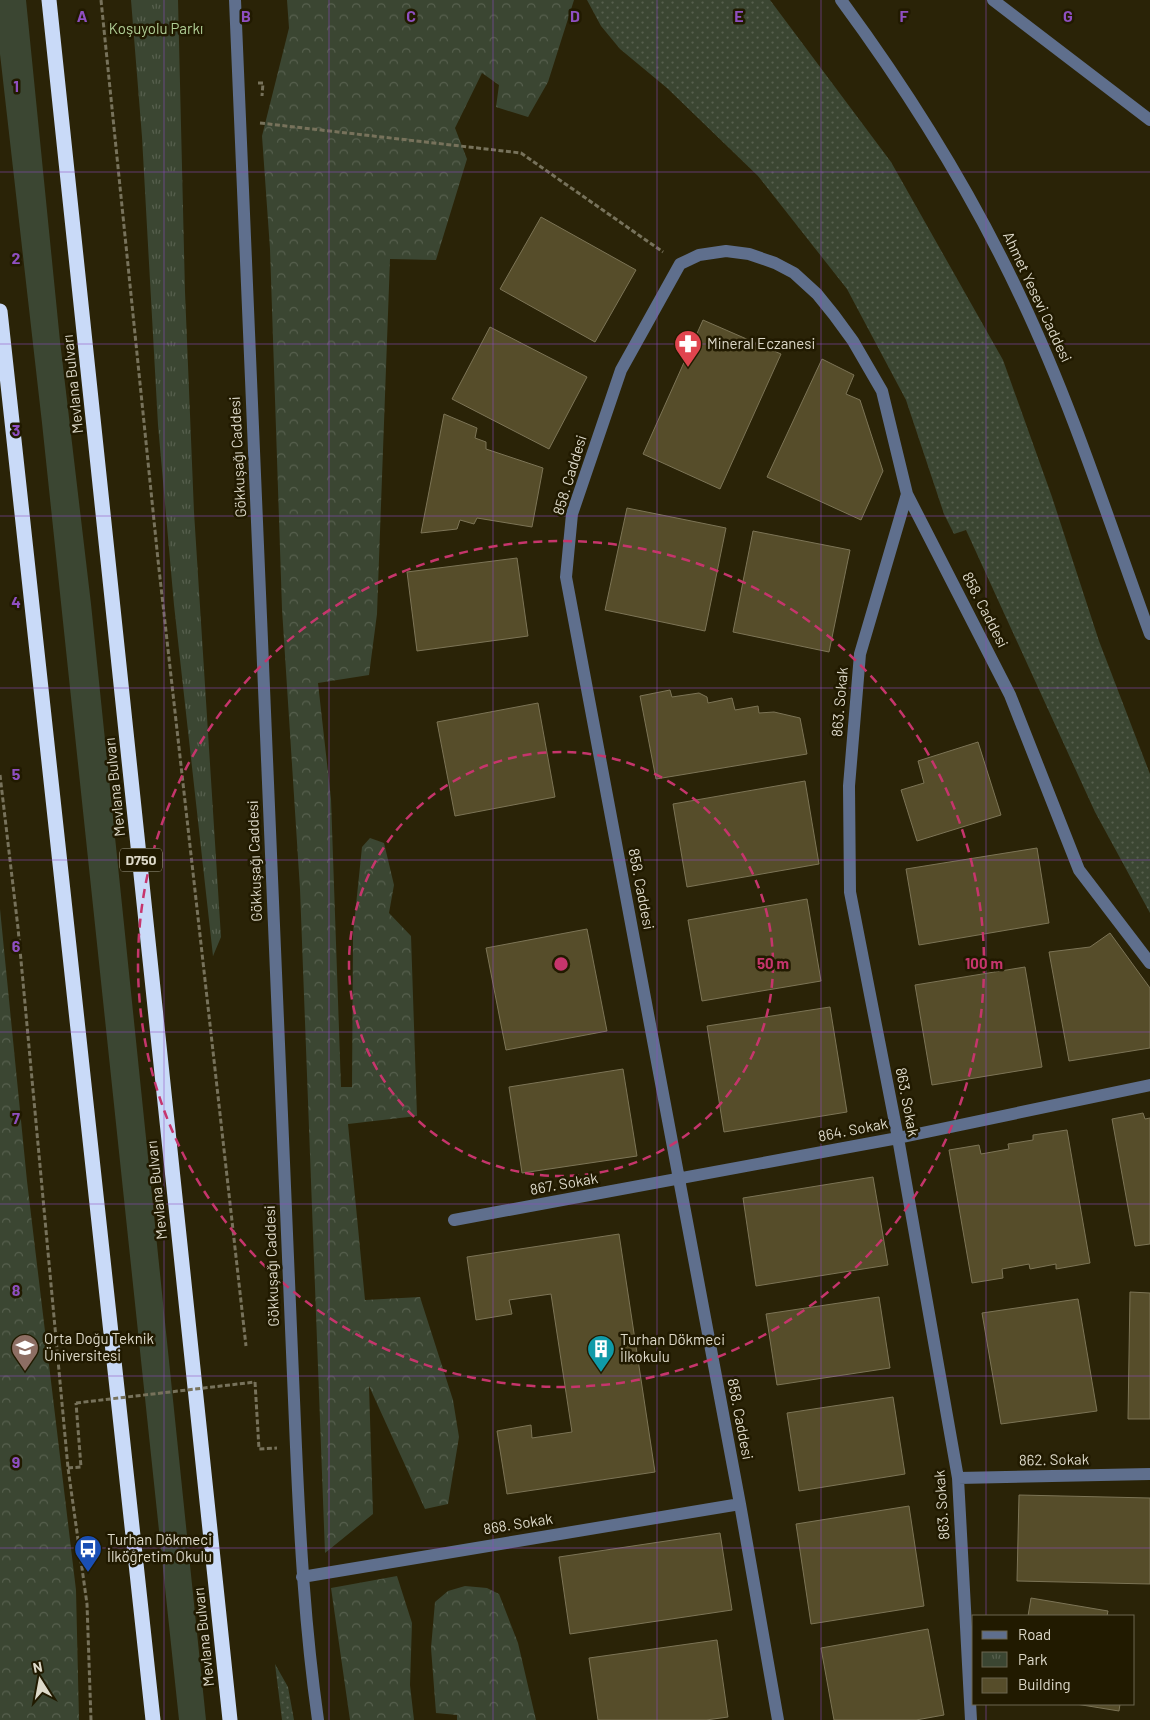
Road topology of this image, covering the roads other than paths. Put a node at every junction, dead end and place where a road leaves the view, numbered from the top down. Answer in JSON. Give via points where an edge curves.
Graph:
{"nodes":[{"id":1,"x":49,"y":0,"type":"edge"},
{"id":2,"x":235,"y":0,"type":"edge"},
{"id":3,"x":841,"y":0,"type":"edge"},
{"id":4,"x":993,"y":0,"type":"edge"},
{"id":5,"x":1150,"y":120,"type":"edge"},
{"id":6,"x":0,"y":311,"type":"edge"},
{"id":7,"x":907,"y":494,"type":"junction"},
{"id":8,"x":1150,"y":634,"type":"edge"},
{"id":9,"x":1150,"y":963,"type":"edge"},
{"id":10,"x":1150,"y":1085,"type":"edge"},
{"id":11,"x":898,"y":1138,"type":"junction"},
{"id":12,"x":679,"y":1180,"type":"junction"},
{"id":13,"x":454,"y":1220,"type":"dead end"},
{"id":14,"x":1150,"y":1474,"type":"edge"},
{"id":15,"x":958,"y":1478,"type":"junction"},
{"id":16,"x":740,"y":1504,"type":"junction"},
{"id":17,"x":302,"y":1577,"type":"junction"},
{"id":18,"x":153,"y":1720,"type":"edge"},
{"id":19,"x":230,"y":1720,"type":"edge"},
{"id":20,"x":318,"y":1720,"type":"edge"},
{"id":21,"x":778,"y":1720,"type":"edge"},
{"id":22,"x":971,"y":1720,"type":"edge"}],
"edges":[{"from":1,"to":19,"type":"highway","name":"Mevlana Bulvarı","number":"D750"},
{"from":2,"to":17,"type":"street","name":"Gökkuşağı Caddesi"},
{"from":3,"to":8,"type":"street","name":"Ahmet Yesevi Caddesi","via":[[919,112],[989,233],[1051,366]]},
{"from":4,"to":5,"type":"street"},
{"from":6,"to":18,"type":"highway"},
{"from":7,"to":9,"type":"street","name":"858. Caddesi","via":[[1010,695],[1079,870]]},
{"from":7,"to":11,"type":"street","name":"863. Sokak","via":[[860,654],[849,786],[850,892]]},
{"from":7,"to":12,"type":"street","name":"858. Caddesi","via":[[882,392],[853,341],[817,294],[794,273],[749,254],[726,251],[699,255],[680,264],[621,370],[572,514],[566,577]]},
{"from":10,"to":11,"type":"street","name":"864. Sokak"},
{"from":11,"to":12,"type":"street","name":"864. Sokak"},
{"from":11,"to":15,"type":"street","name":"863. Sokak"},
{"from":12,"to":13,"type":"street","name":"867. Sokak"},
{"from":12,"to":16,"type":"street","name":"858. Caddesi"},
{"from":14,"to":15,"type":"street","name":"862. Sokak"},
{"from":15,"to":22,"type":"street","name":"863. Sokak"},
{"from":16,"to":17,"type":"street","name":"868. Sokak"},
{"from":16,"to":21,"type":"street","name":"858. Caddesi"},
{"from":17,"to":20,"type":"street","name":"Gökkuşağı Caddesi"}]}
